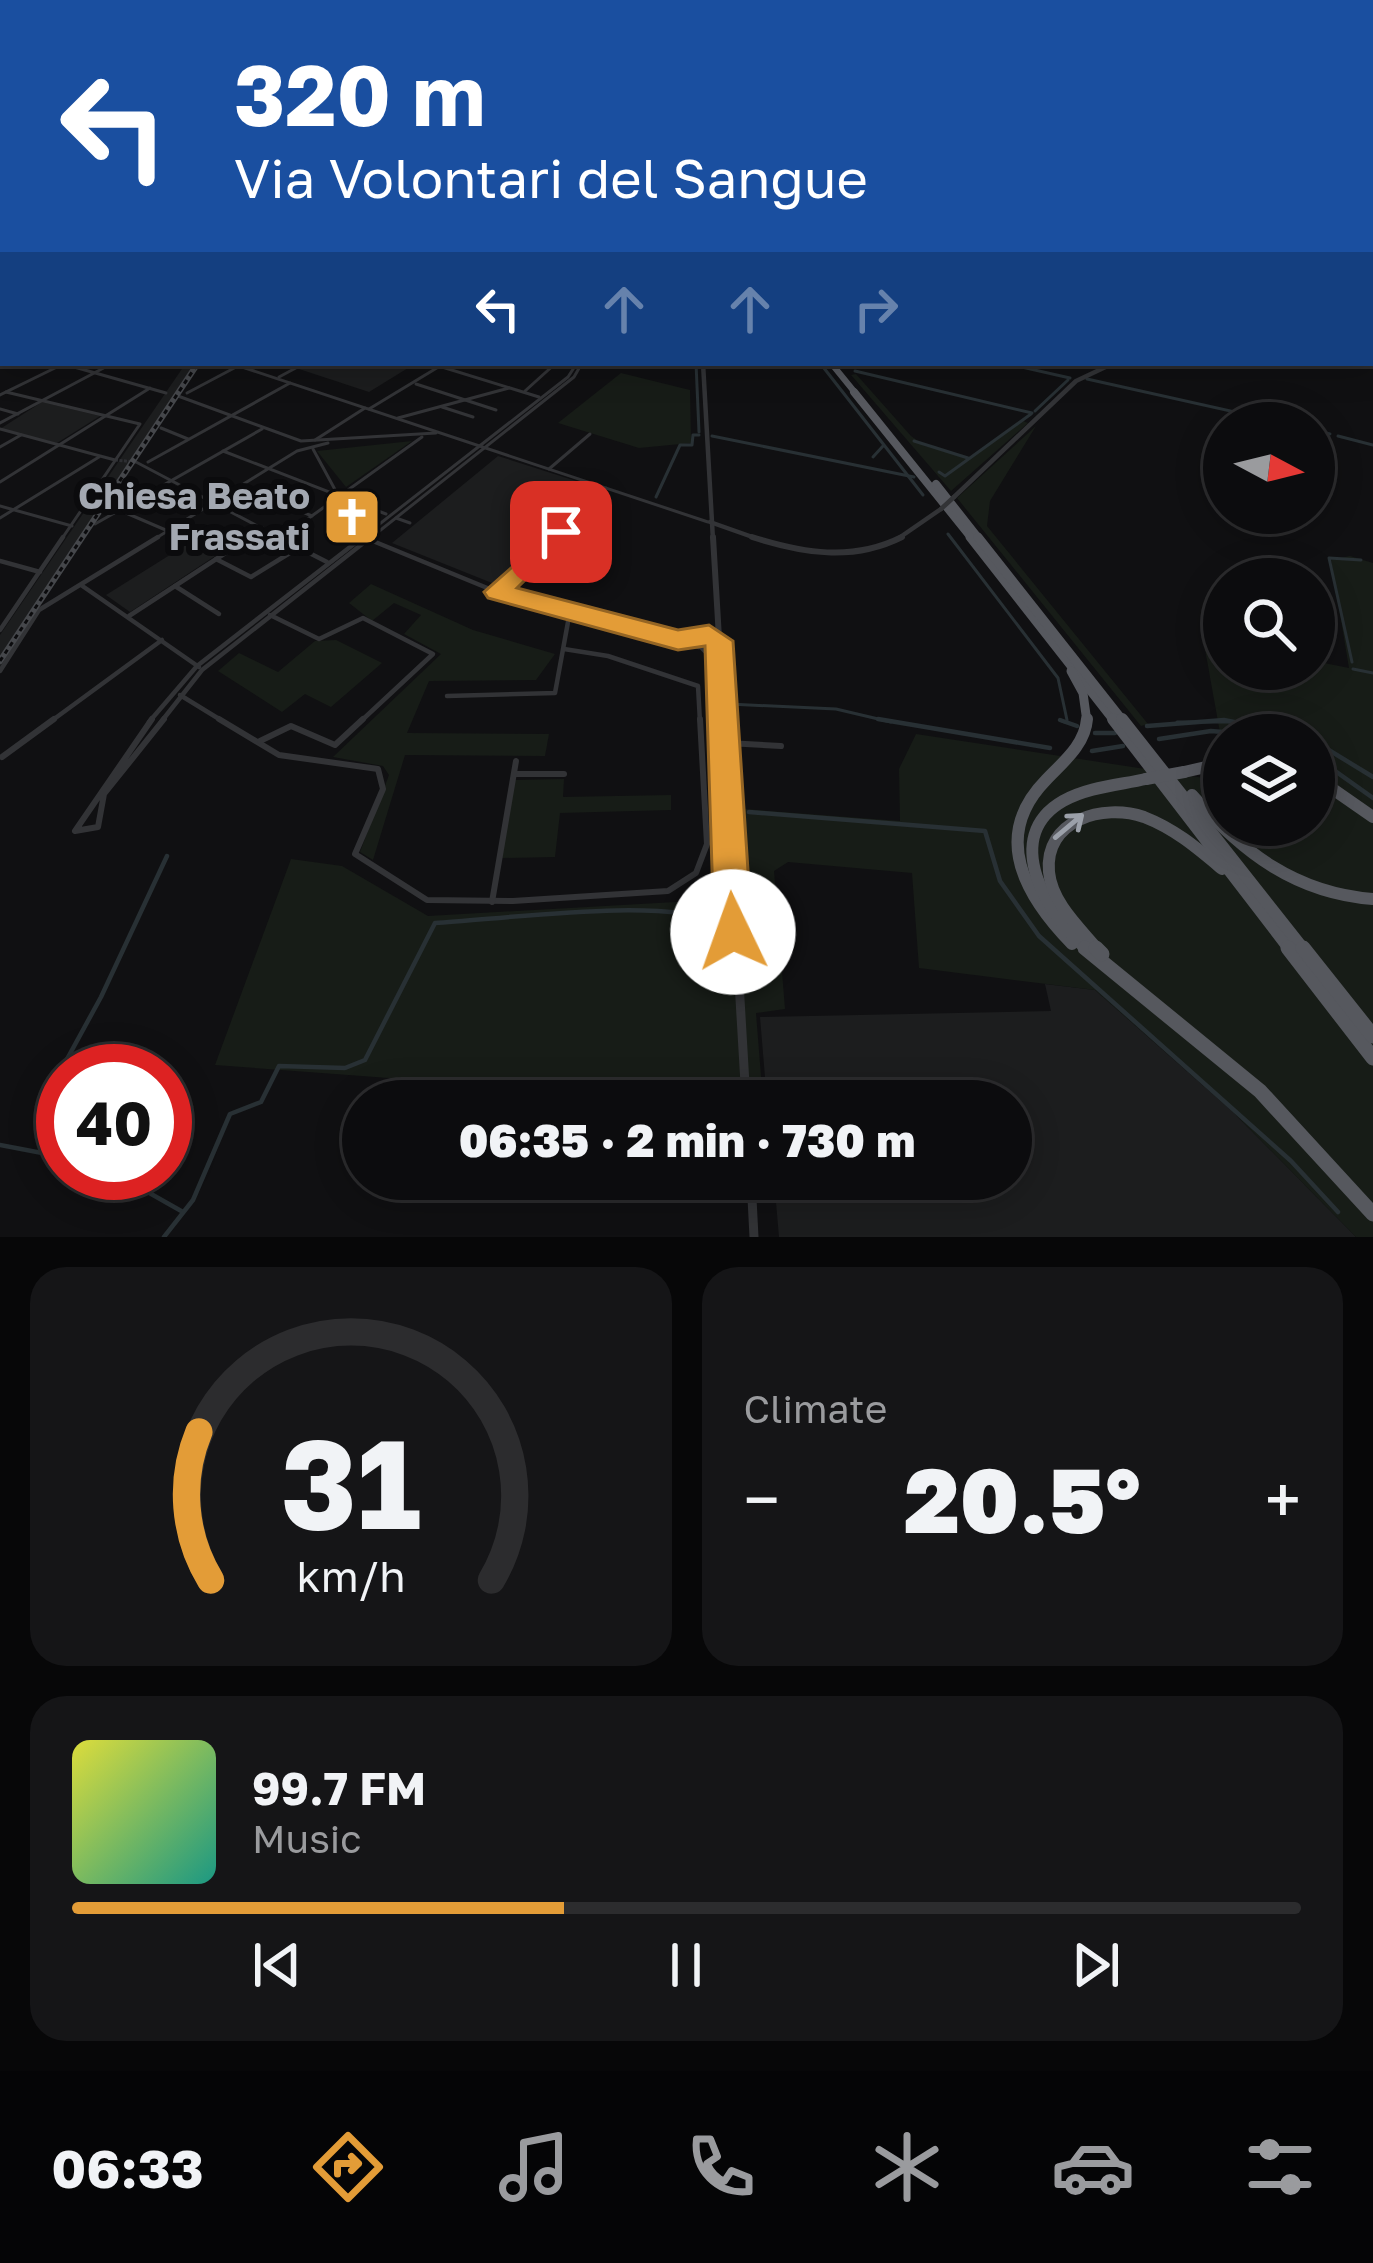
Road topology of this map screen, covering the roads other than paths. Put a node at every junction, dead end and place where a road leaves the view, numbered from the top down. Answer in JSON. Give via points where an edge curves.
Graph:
{"nodes":[{"id":1,"x":57,"y":366,"type":"edge"},
{"id":2,"x":72,"y":366,"type":"edge"},
{"id":3,"x":107,"y":366,"type":"edge"},
{"id":4,"x":238,"y":366,"type":"joint"},
{"id":5,"x":300,"y":366,"type":"edge"},
{"id":6,"x":440,"y":366,"type":"edge"},
{"id":7,"x":445,"y":366,"type":"edge"},
{"id":8,"x":553,"y":366,"type":"edge"},
{"id":9,"x":578,"y":366,"type":"edge"},
{"id":10,"x":703,"y":366,"type":"edge"},
{"id":11,"x":837,"y":366,"type":"edge"},
{"id":12,"x":1108,"y":366,"type":"edge"},
{"id":13,"x":94,"y":373,"type":"junction"},
{"id":14,"x":276,"y":379,"type":"junction"},
{"id":15,"x":290,"y":383,"type":"junction"},
{"id":16,"x":412,"y":383,"type":"junction"},
{"id":17,"x":149,"y":388,"type":"junction"},
{"id":18,"x":509,"y":388,"type":"junction"},
{"id":19,"x":523,"y":392,"type":"junction"},
{"id":20,"x":3,"y":393,"type":"edge"},
{"id":21,"x":166,"y":393,"type":"dead end"},
{"id":22,"x":187,"y":393,"type":"dead end"},
{"id":23,"x":178,"y":396,"type":"dead end"},
{"id":24,"x":543,"y":398,"type":"junction"},
{"id":25,"x":42,"y":400,"type":"junction"},
{"id":26,"x":466,"y":400,"type":"junction"},
{"id":27,"x":442,"y":407,"type":"junction"},
{"id":28,"x":367,"y":408,"type":"junction"},
{"id":29,"x":0,"y":410,"type":"edge"},
{"id":30,"x":496,"y":410,"type":"dead end"},
{"id":31,"x":18,"y":414,"type":"junction"},
{"id":32,"x":106,"y":416,"type":"junction"},
{"id":33,"x":231,"y":416,"type":"junction"},
{"id":34,"x":473,"y":417,"type":"dead end"},
{"id":35,"x":398,"y":418,"type":"junction"},
{"id":36,"x":0,"y":426,"type":"edge"},
{"id":37,"x":160,"y":428,"type":"dead end"},
{"id":38,"x":263,"y":428,"type":"junction"},
{"id":39,"x":442,"y":433,"type":"junction"},
{"id":40,"x":590,"y":434,"type":"dead end"},
{"id":41,"x":21,"y":435,"type":"junction"},
{"id":42,"x":422,"y":436,"type":"dead end"},
{"id":43,"x":188,"y":439,"type":"junction"},
{"id":44,"x":58,"y":445,"type":"junction"},
{"id":45,"x":310,"y":445,"type":"junction"},
{"id":46,"x":482,"y":446,"type":"junction"},
{"id":47,"x":0,"y":447,"type":"edge"},
{"id":48,"x":223,"y":451,"type":"junction"},
{"id":49,"x":99,"y":457,"type":"dead end"},
{"id":50,"x":115,"y":460,"type":"tunnel mouth"},
{"id":51,"x":136,"y":462,"type":"tunnel mouth"},
{"id":52,"x":148,"y":462,"type":"tunnel mouth"},
{"id":53,"x":268,"y":469,"type":"junction"},
{"id":54,"x":549,"y":469,"type":"junction"},
{"id":55,"x":175,"y":479,"type":"junction"},
{"id":56,"x":0,"y":482,"type":"edge"},
{"id":57,"x":241,"y":486,"type":"junction"},
{"id":58,"x":606,"y":488,"type":"junction"},
{"id":59,"x":339,"y":496,"type":"junction"},
{"id":60,"x":214,"y":502,"type":"junction"},
{"id":61,"x":0,"y":506,"type":"edge"},
{"id":62,"x":119,"y":509,"type":"junction"},
{"id":63,"x":14,"y":510,"type":"junction"},
{"id":64,"x":312,"y":516,"type":"junction"},
{"id":65,"x":390,"y":516,"type":"junction"},
{"id":66,"x":0,"y":518,"type":"edge"},
{"id":67,"x":710,"y":522,"type":"junction"},
{"id":68,"x":410,"y":523,"type":"dead end"},
{"id":69,"x":94,"y":524,"type":"dead end"},
{"id":70,"x":72,"y":526,"type":"junction"},
{"id":71,"x":263,"y":528,"type":"junction"},
{"id":72,"x":170,"y":530,"type":"junction"},
{"id":73,"x":365,"y":535,"type":"junction"},
{"id":74,"x":281,"y":538,"type":"junction"},
{"id":75,"x":195,"y":542,"type":"dead end"},
{"id":76,"x":298,"y":548,"type":"junction"},
{"id":77,"x":216,"y":559,"type":"junction"},
{"id":78,"x":0,"y":561,"type":"edge"},
{"id":79,"x":329,"y":563,"type":"junction"},
{"id":80,"x":40,"y":572,"type":"junction"},
{"id":81,"x":81,"y":585,"type":"junction"},
{"id":82,"x":176,"y":586,"type":"junction"},
{"id":83,"x":497,"y":592,"type":"junction"},
{"id":84,"x":570,"y":611,"type":"junction"},
{"id":85,"x":716,"y":612,"type":"junction"},
{"id":86,"x":219,"y":614,"type":"dead end"},
{"id":87,"x":129,"y":616,"type":"junction"},
{"id":88,"x":270,"y":616,"type":"junction"},
{"id":89,"x":1047,"y":625,"type":"junction"},
{"id":90,"x":0,"y":630,"type":"edge"},
{"id":91,"x":703,"y":637,"type":"junction"},
{"id":92,"x":162,"y":640,"type":"junction"},
{"id":93,"x":678,"y":640,"type":"junction"},
{"id":94,"x":717,"y":641,"type":"junction"},
{"id":95,"x":564,"y":649,"type":"junction"},
{"id":96,"x":705,"y":649,"type":"junction"},
{"id":97,"x":200,"y":667,"type":"junction"},
{"id":98,"x":719,"y":667,"type":"junction"},
{"id":99,"x":0,"y":670,"type":"edge"},
{"id":100,"x":176,"y":693,"type":"junction"},
{"id":101,"x":448,"y":696,"type":"dead end"},
{"id":102,"x":257,"y":742,"type":"junction"},
{"id":103,"x":729,"y":743,"type":"junction"},
{"id":104,"x":781,"y":746,"type":"dead end"},
{"id":105,"x":2,"y":757,"type":"edge"},
{"id":106,"x":516,"y":761,"type":"dead end"},
{"id":107,"x":1203,"y":768,"type":"edge"},
{"id":108,"x":514,"y":774,"type":"junction"},
{"id":109,"x":564,"y":774,"type":"dead end"},
{"id":110,"x":1335,"y":791,"type":"edge"},
{"id":111,"x":1373,"y":818,"type":"edge"},
{"id":112,"x":1373,"y":899,"type":"edge"},
{"id":113,"x":492,"y":902,"type":"junction"},
{"id":114,"x":1334,"y":1007,"type":"junction"},
{"id":115,"x":1162,"y":1012,"type":"junction"},
{"id":116,"x":1373,"y":1036,"type":"edge"},
{"id":117,"x":1373,"y":1058,"type":"edge"},
{"id":118,"x":744,"y":1080,"type":"edge"},
{"id":119,"x":752,"y":1200,"type":"edge"},
{"id":120,"x":1373,"y":1214,"type":"edge"},
{"id":121,"x":754,"y":1237,"type":"edge"}],
"edges":[{"from":1,"to":20,"type":"street"},
{"from":2,"to":13,"type":"street"},
{"from":3,"to":13,"type":"street"},
{"from":4,"to":14,"type":"street"},
{"from":4,"to":22,"type":"street"},
{"from":5,"to":14,"type":"street"},
{"from":6,"to":16,"type":"street"},
{"from":7,"to":18,"type":"street"},
{"from":8,"to":19,"type":"street"},
{"from":9,"to":24,"type":"street"},
{"from":10,"to":67,"type":"street"},
{"from":11,"to":89,"type":"highway"},
{"from":12,"to":67,"type":"street","bridge":true,"via":[[1076,381],[924,524],[879,550],[834,555],[782,547]]},
{"from":13,"to":17,"type":"street"},
{"from":13,"to":25,"type":"street"},
{"from":14,"to":15,"type":"street"},
{"from":15,"to":28,"type":"street"},
{"from":15,"to":33,"type":"street"},
{"from":16,"to":26,"type":"street"},
{"from":16,"to":28,"type":"street"},
{"from":17,"to":21,"type":"street"},
{"from":17,"to":32,"type":"street"},
{"from":18,"to":19,"type":"street"},
{"from":18,"to":26,"type":"street"},
{"from":19,"to":24,"type":"street"},
{"from":20,"to":25,"type":"street"},
{"from":23,"to":33,"type":"street"},
{"from":24,"to":46,"type":"street"},
{"from":25,"to":31,"type":"street"},
{"from":25,"to":32,"type":"street"},
{"from":26,"to":27,"type":"street"},
{"from":26,"to":30,"type":"street"},
{"from":27,"to":34,"type":"street"},
{"from":27,"to":35,"type":"street"},
{"from":28,"to":35,"type":"street"},
{"from":28,"to":45,"type":"street"},
{"from":29,"to":31,"type":"street"},
{"from":31,"to":36,"type":"street"},
{"from":32,"to":44,"type":"street"},
{"from":32,"to":70,"type":"street","via":[[139,423]]},
{"from":33,"to":38,"type":"street"},
{"from":33,"to":43,"type":"street"},
{"from":35,"to":39,"type":"street"},
{"from":36,"to":41,"type":"street"},
{"from":37,"to":43,"type":"street"},
{"from":38,"to":45,"type":"street"},
{"from":38,"to":48,"type":"street"},
{"from":39,"to":45,"type":"street"},
{"from":39,"to":46,"type":"street"},
{"from":40,"to":54,"type":"street"},
{"from":41,"to":44,"type":"street"},
{"from":41,"to":47,"type":"street"},
{"from":42,"to":59,"type":"street"},
{"from":43,"to":52,"type":"street"},
{"from":44,"to":50,"type":"street"},
{"from":44,"to":56,"type":"street"},
{"from":45,"to":53,"type":"street"},
{"from":45,"to":59,"type":"street"},
{"from":46,"to":54,"type":"street"},
{"from":46,"to":65,"type":"street"},
{"from":48,"to":53,"type":"street"},
{"from":48,"to":55,"type":"street"},
{"from":49,"to":63,"type":"street"},
{"from":51,"to":55,"type":"street"},
{"from":53,"to":57,"type":"street"},
{"from":53,"to":59,"type":"street"},
{"from":54,"to":58,"type":"street"},
{"from":55,"to":60,"type":"street"},
{"from":55,"to":62,"type":"street"},
{"from":57,"to":60,"type":"street"},
{"from":57,"to":64,"type":"street"},
{"from":58,"to":67,"type":"street"},
{"from":58,"to":83,"type":"street"},
{"from":59,"to":64,"type":"street"},
{"from":59,"to":65,"type":"street"},
{"from":60,"to":71,"type":"street"},
{"from":60,"to":72,"type":"street"},
{"from":61,"to":63,"type":"street"},
{"from":62,"to":69,"type":"street"},
{"from":62,"to":72,"type":"street"},
{"from":63,"to":66,"type":"street"},
{"from":63,"to":70,"type":"street"},
{"from":64,"to":74,"type":"street"},
{"from":65,"to":68,"type":"street"},
{"from":65,"to":73,"type":"street"},
{"from":67,"to":85,"type":"street"},
{"from":70,"to":80,"type":"street"},
{"from":71,"to":74,"type":"street"},
{"from":71,"to":77,"type":"street"},
{"from":72,"to":75,"type":"street"},
{"from":72,"to":81,"type":"street"},
{"from":73,"to":79,"type":"street"},
{"from":73,"to":83,"type":"street"},
{"from":74,"to":76,"type":"street"},
{"from":76,"to":77,"type":"street","via":[[251,577]]},
{"from":76,"to":79,"type":"street"},
{"from":77,"to":82,"type":"street"},
{"from":78,"to":80,"type":"street"},
{"from":79,"to":88,"type":"street"},
{"from":79,"to":97,"type":"street"},
{"from":80,"to":90,"type":"street"},
{"from":81,"to":87,"type":"street"},
{"from":81,"to":99,"type":"street","via":[[39,610]]},
{"from":82,"to":86,"type":"street"},
{"from":82,"to":87,"type":"street"},
{"from":83,"to":84,"type":"street"},
{"from":84,"to":93,"type":"street"},
{"from":84,"to":95,"type":"street"},
{"from":85,"to":91,"type":"street"},
{"from":85,"to":94,"type":"street"},
{"from":87,"to":92,"type":"street"},
{"from":88,"to":97,"type":"street"},
{"from":88,"to":102,"type":"street","via":[[313,638],[362,618],[433,654],[337,744],[291,726]]},
{"from":89,"to":112,"type":"highway","via":[[1244,850],[1306,886]]},
{"from":89,"to":114,"type":"highway"},
{"from":89,"to":115,"type":"highway","via":[[1080,686],[1087,719],[1078,750],[1017,822],[1021,871],[1061,934]]},
{"from":89,"to":116,"type":"highway"},
{"from":91,"to":93,"type":"street"},
{"from":91,"to":94,"type":"street"},
{"from":91,"to":96,"type":"street"},
{"from":92,"to":97,"type":"street"},
{"from":92,"to":105,"type":"street"},
{"from":93,"to":96,"type":"street"},
{"from":94,"to":96,"type":"street"},
{"from":94,"to":98,"type":"street"},
{"from":95,"to":101,"type":"street","via":[[553,694]]},
{"from":95,"to":113,"type":"street","via":[[698,686],[705,858],[690,879],[662,893]]},
{"from":96,"to":98,"type":"street"},
{"from":97,"to":100,"type":"street"},
{"from":98,"to":103,"type":"street"},
{"from":100,"to":100,"type":"street","via":[[101,786],[76,832],[100,825],[101,800]]},
{"from":100,"to":102,"type":"street"},
{"from":102,"to":113,"type":"street","via":[[285,757],[378,769],[384,787],[356,857],[427,900]]},
{"from":103,"to":104,"type":"street"},
{"from":103,"to":118,"type":"street"},
{"from":106,"to":108,"type":"street"},
{"from":107,"to":115,"type":"highway","bridge":true,"via":[[1056,805],[1036,827],[1031,856],[1064,927]]},
{"from":108,"to":109,"type":"street"},
{"from":108,"to":113,"type":"street"},
{"from":110,"to":111,"type":"highway"},
{"from":115,"to":114,"type":"highway","one_way":true,"via":[[1075,927],[1054,892],[1051,847],[1078,815],[1137,813],[1193,841]]},
{"from":114,"to":117,"type":"highway"},
{"from":115,"to":120,"type":"highway","via":[[1294,1123]]},
{"from":119,"to":121,"type":"street"}]}
